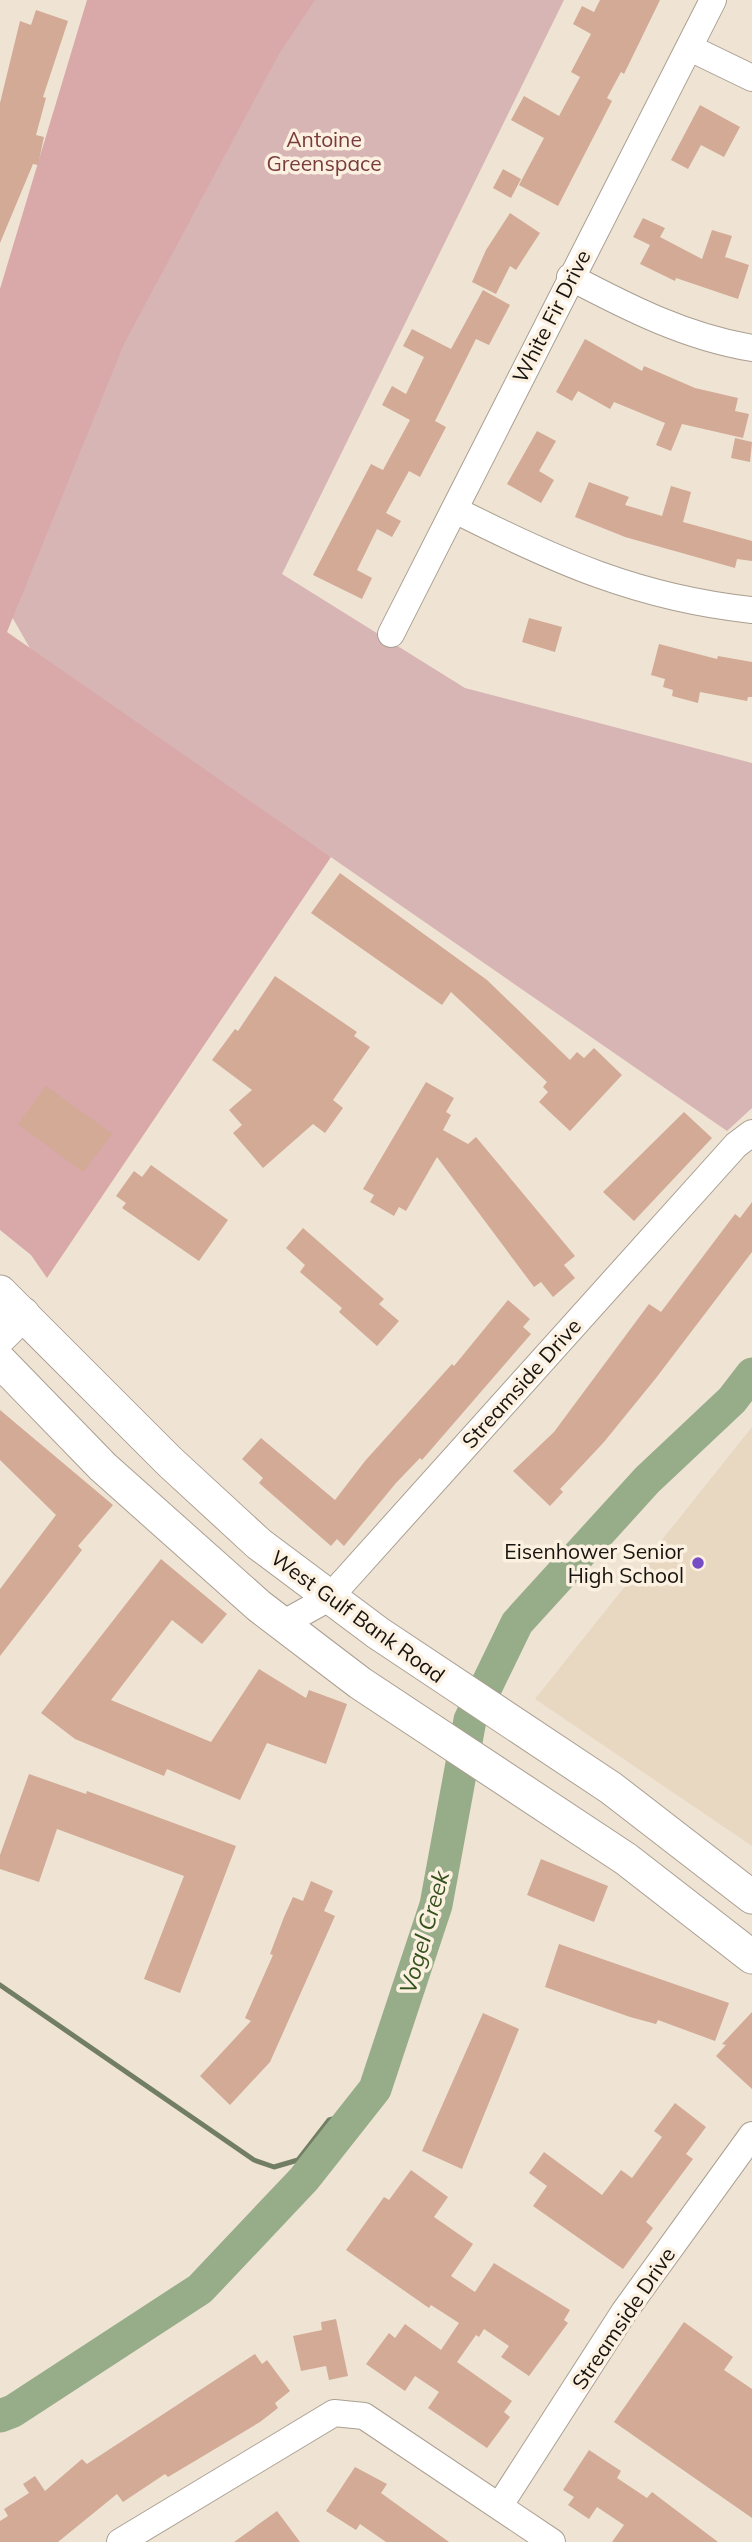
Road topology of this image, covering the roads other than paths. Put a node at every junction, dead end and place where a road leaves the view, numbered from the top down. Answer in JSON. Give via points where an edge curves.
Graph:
{"nodes":[{"id":1,"x":713,"y":0,"type":"edge"},
{"id":2,"x":690,"y":48,"type":"junction"},
{"id":3,"x":752,"y":78,"type":"edge"},
{"id":4,"x":570,"y":277,"type":"junction"},
{"id":5,"x":752,"y":348,"type":"edge"},
{"id":6,"x":455,"y":510,"type":"junction"},
{"id":7,"x":752,"y":610,"type":"edge"},
{"id":8,"x":391,"y":634,"type":"dead end"},
{"id":9,"x":752,"y":1133,"type":"edge"},
{"id":10,"x":11,"y":1303,"type":"edge"},
{"id":11,"x":0,"y":1337,"type":"edge"},
{"id":12,"x":0,"y":1361,"type":"edge"},
{"id":13,"x":329,"y":1598,"type":"junction"},
{"id":14,"x":284,"y":1623,"type":"junction"},
{"id":15,"x":590,"y":1774,"type":"junction"},
{"id":16,"x":560,"y":1815,"type":"junction"},
{"id":17,"x":752,"y":1897,"type":"edge"},
{"id":18,"x":752,"y":1957,"type":"edge"},
{"id":19,"x":752,"y":2135,"type":"edge"},
{"id":20,"x":500,"y":2505,"type":"junction"},
{"id":21,"x":120,"y":2542,"type":"edge"},
{"id":22,"x":552,"y":2542,"type":"edge"}],
"edges":[{"from":1,"to":2,"type":"street","name":"White Fir Drive"},
{"from":2,"to":3,"type":"street"},
{"from":2,"to":4,"type":"street","name":"White Fir Drive"},
{"from":4,"to":5,"type":"street","via":[[674,327]]},
{"from":4,"to":6,"type":"street","name":"White Fir Drive"},
{"from":6,"to":7,"type":"street","via":[[572,567],[622,585]]},
{"from":6,"to":8,"type":"street","name":"White Fir Drive"},
{"from":9,"to":13,"type":"street","name":"Streamside Drive","via":[[625,1267]]},
{"from":10,"to":11,"type":"main road"},
{"from":10,"to":13,"type":"main road","name":"West Gulf Bank Road","via":[[170,1462],[259,1544]]},
{"from":12,"to":14,"type":"main road","via":[[151,1512],[234,1586]]},
{"from":13,"to":14,"type":"street","name":"Streamside Drive"},
{"from":13,"to":15,"type":"main road","name":"West Gulf Bank Road"},
{"from":14,"to":16,"type":"main road","via":[[360,1682]]},
{"from":15,"to":16,"type":"main road"},
{"from":15,"to":17,"type":"main road","name":"West Gulf Bank Road"},
{"from":16,"to":18,"type":"main road","via":[[635,1866]]},
{"from":19,"to":20,"type":"street","name":"Streamside Drive","via":[[624,2312]]},
{"from":20,"to":21,"type":"street","via":[[364,2416],[334,2413]]},
{"from":20,"to":22,"type":"street"}]}
